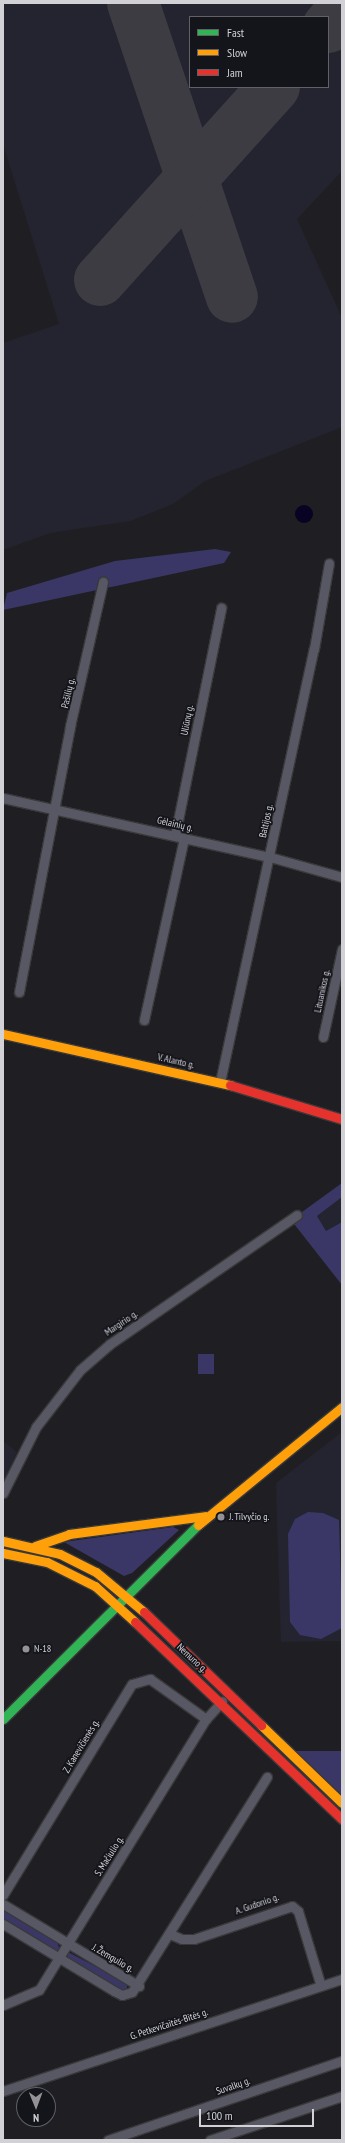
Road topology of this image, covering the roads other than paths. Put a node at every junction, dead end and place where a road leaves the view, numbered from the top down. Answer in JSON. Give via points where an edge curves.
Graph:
{"nodes":[{"id":1,"x":329,"y":563,"type":"dead end"},
{"id":2,"x":103,"y":582,"type":"dead end"},
{"id":3,"x":221,"y":608,"type":"dead end"},
{"id":4,"x":3,"y":798,"type":"edge"},
{"id":5,"x":54,"y":809,"type":"junction"},
{"id":6,"x":175,"y":835,"type":"junction"},
{"id":7,"x":184,"y":838,"type":"junction"},
{"id":8,"x":270,"y":856,"type":"junction"},
{"id":9,"x":342,"y":877,"type":"edge"},
{"id":10,"x":342,"y":949,"type":"edge"},
{"id":11,"x":19,"y":992,"type":"dead end"},
{"id":12,"x":144,"y":1020,"type":"dead end"},
{"id":13,"x":3,"y":1034,"type":"edge"},
{"id":14,"x":323,"y":1037,"type":"dead end"},
{"id":15,"x":220,"y":1082,"type":"junction"},
{"id":16,"x":342,"y":1119,"type":"edge"},
{"id":17,"x":297,"y":1216,"type":"dead end"},
{"id":18,"x":342,"y":1407,"type":"edge"},
{"id":19,"x":3,"y":1493,"type":"edge"},
{"id":20,"x":205,"y":1516,"type":"junction"},
{"id":21,"x":3,"y":1541,"type":"edge"},
{"id":22,"x":35,"y":1546,"type":"junction"},
{"id":23,"x":3,"y":1553,"type":"edge"},
{"id":24,"x":124,"y":1593,"type":"junction"},
{"id":25,"x":115,"y":1603,"type":"junction"},
{"id":26,"x":222,"y":1702,"type":"junction"},
{"id":27,"x":3,"y":1719,"type":"edge"},
{"id":28,"x":206,"y":1719,"type":"junction"},
{"id":29,"x":267,"y":1777,"type":"dead end"},
{"id":30,"x":342,"y":1803,"type":"edge"},
{"id":31,"x":342,"y":1819,"type":"edge"},
{"id":32,"x":3,"y":1895,"type":"edge"},
{"id":33,"x":3,"y":1904,"type":"edge"},
{"id":34,"x":3,"y":1924,"type":"edge"},
{"id":35,"x":170,"y":1934,"type":"junction"},
{"id":36,"x":68,"y":1944,"type":"junction"},
{"id":37,"x":59,"y":1959,"type":"junction"},
{"id":38,"x":342,"y":1979,"type":"edge"},
{"id":39,"x":139,"y":1986,"type":"junction"},
{"id":40,"x":321,"y":1986,"type":"junction"},
{"id":41,"x":3,"y":2005,"type":"edge"},
{"id":42,"x":342,"y":2061,"type":"edge"},
{"id":43,"x":3,"y":2091,"type":"edge"},
{"id":44,"x":342,"y":2096,"type":"edge"},
{"id":45,"x":108,"y":2140,"type":"edge"},
{"id":46,"x":210,"y":2140,"type":"edge"}],
"edges":[{"from":1,"to":8,"type":"street","name":"Baltijos g."},
{"from":2,"to":5,"type":"street","name":"Pašilių g."},
{"from":3,"to":6,"type":"street","name":"Uliūnų g."},
{"from":4,"to":5,"type":"street","name":"Gėlainių g."},
{"from":5,"to":6,"type":"street","name":"Gėlainių g."},
{"from":5,"to":11,"type":"street","name":"Pašilių g."},
{"from":6,"to":7,"type":"street","name":"Gėlainių g."},
{"from":7,"to":8,"type":"street","name":"Gėlainių g."},
{"from":7,"to":12,"type":"street"},
{"from":8,"to":9,"type":"street","name":"Gėlainių g."},
{"from":8,"to":15,"type":"street","name":"Baltijos g."},
{"from":10,"to":14,"type":"street","name":"Lituanikos g."},
{"from":13,"to":15,"type":"main road","name":"V. Alanto g."},
{"from":15,"to":16,"type":"main road","name":"V. Alanto g."},
{"from":17,"to":19,"type":"street","name":"Margirio g.","via":[[110,1344],[80,1370],[36,1427]]},
{"from":18,"to":20,"type":"main road"},
{"from":20,"to":22,"type":"main road","via":[[69,1534]]},
{"from":20,"to":24,"type":"main road"},
{"from":21,"to":22,"type":"main road","name":"Nemuno g."},
{"from":22,"to":24,"type":"main road","name":"Nemuno g.","via":[[81,1564]]},
{"from":23,"to":25,"type":"main road","name":"Nemuno g.","via":[[56,1565],[95,1586]]},
{"from":24,"to":25,"type":"main road"},
{"from":24,"to":30,"type":"main road","name":"Nemuno g."},
{"from":25,"to":26,"type":"main road","name":"Nemuno g."},
{"from":25,"to":27,"type":"main road"},
{"from":26,"to":28,"type":"street","name":"S. Mačiulio g."},
{"from":26,"to":31,"type":"main road","name":"Nemuno g."},
{"from":28,"to":32,"type":"street","name":"Z. Kanevičienės g.","via":[[150,1679],[132,1684]]},
{"from":28,"to":36,"type":"street","name":"S. Mačiulio g."},
{"from":29,"to":35,"type":"street"},
{"from":33,"to":36,"type":"street","name":"J. Žemgulio g."},
{"from":34,"to":37,"type":"street","name":"J. Žemgulio g."},
{"from":35,"to":39,"type":"street"},
{"from":35,"to":40,"type":"street","name":"A. Gudonio g.","via":[[182,1939],[194,1938],[292,1906],[298,1911]]},
{"from":36,"to":37,"type":"street","name":"S. Mačiulio g."},
{"from":36,"to":39,"type":"street","name":"J. Žemgulio g."},
{"from":37,"to":39,"type":"street","name":"J. Žemgulio g.","via":[[122,1995]]},
{"from":37,"to":41,"type":"street","name":"S. Mačiulio g.","via":[[35,1993]]},
{"from":38,"to":40,"type":"street","name":"G. Petkevičaitės-Bitės g."},
{"from":40,"to":43,"type":"street","name":"G. Petkevičaitės-Bitės g."},
{"from":42,"to":45,"type":"street","name":"Suvalkų g."},
{"from":44,"to":46,"type":"street"}]}
